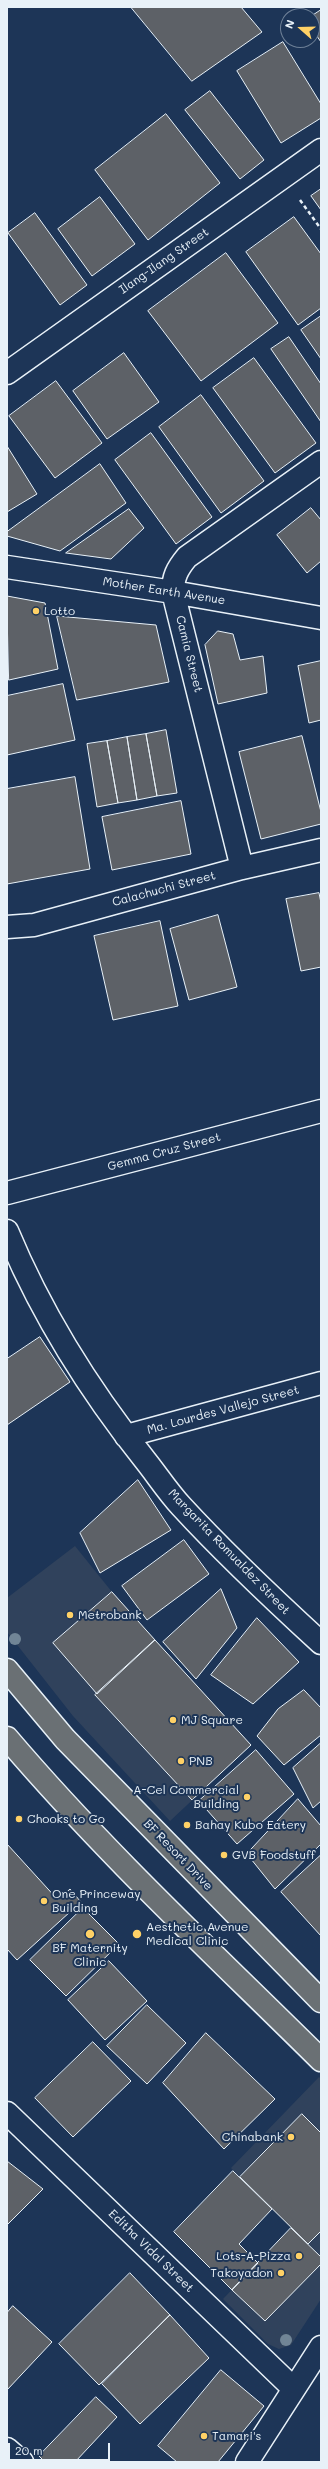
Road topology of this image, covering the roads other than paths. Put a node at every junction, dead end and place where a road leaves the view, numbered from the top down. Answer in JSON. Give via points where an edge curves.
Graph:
{"nodes":[{"id":1,"x":321,"y":150,"type":"edge"},
{"id":2,"x":7,"y":373,"type":"edge"},
{"id":3,"x":321,"y":462,"type":"edge"},
{"id":4,"x":7,"y":567,"type":"edge"},
{"id":5,"x":173,"y":592,"type":"junction"},
{"id":6,"x":321,"y":618,"type":"edge"},
{"id":7,"x":321,"y":850,"type":"edge"},
{"id":8,"x":242,"y":868,"type":"junction"},
{"id":9,"x":7,"y":927,"type":"edge"},
{"id":10,"x":321,"y":1111,"type":"edge"},
{"id":11,"x":7,"y":1193,"type":"edge"},
{"id":12,"x":7,"y":1231,"type":"edge"},
{"id":13,"x":321,"y":1383,"type":"edge"},
{"id":14,"x":126,"y":1436,"type":"junction"},
{"id":15,"x":321,"y":1643,"type":"edge"},
{"id":16,"x":7,"y":1670,"type":"edge"},
{"id":17,"x":7,"y":1738,"type":"edge"},
{"id":18,"x":321,"y":2001,"type":"edge"},
{"id":19,"x":321,"y":2060,"type":"edge"},
{"id":20,"x":7,"y":2114,"type":"edge"},
{"id":21,"x":321,"y":2347,"type":"edge"},
{"id":22,"x":294,"y":2389,"type":"junction"},
{"id":23,"x":7,"y":2449,"type":"edge"},
{"id":24,"x":22,"y":2462,"type":"edge"},
{"id":25,"x":247,"y":2462,"type":"edge"}],
"edges":[{"from":1,"to":2,"type":"street","name":"Ilang-Ilang Street"},
{"from":3,"to":5,"type":"street","name":"Camia Street","via":[[186,558],[177,568]]},
{"from":4,"to":5,"type":"street","name":"Mother Earth Avenue"},
{"from":5,"to":6,"type":"street","name":"Mother Earth Avenue"},
{"from":5,"to":8,"type":"street","name":"Camia Street"},
{"from":7,"to":8,"type":"street","name":"Calachuchi Street"},
{"from":8,"to":9,"type":"street","name":"Calachuchi Street","via":[[34,925]]},
{"from":10,"to":11,"type":"street","name":"Gemma Cruz Street"},
{"from":12,"to":14,"type":"street","name":"Margarita Romualdez Street","via":[[51,1321],[85,1377]]},
{"from":13,"to":14,"type":"street","name":"Ma. Lourdes Vallejo Street"},
{"from":14,"to":15,"type":"street","name":"Margarita Romualdez Street","via":[[180,1505],[266,1593]]},
{"from":16,"to":18,"type":"main road","name":"BF Resort Drive","via":[[65,1739]]},
{"from":17,"to":19,"type":"main road","via":[[35,1771],[123,1862]]},
{"from":20,"to":22,"type":"street","name":"Editha Vidal Street"},
{"from":21,"to":22,"type":"street"},
{"from":22,"to":25,"type":"street"},
{"from":23,"to":24,"type":"street"}]}
